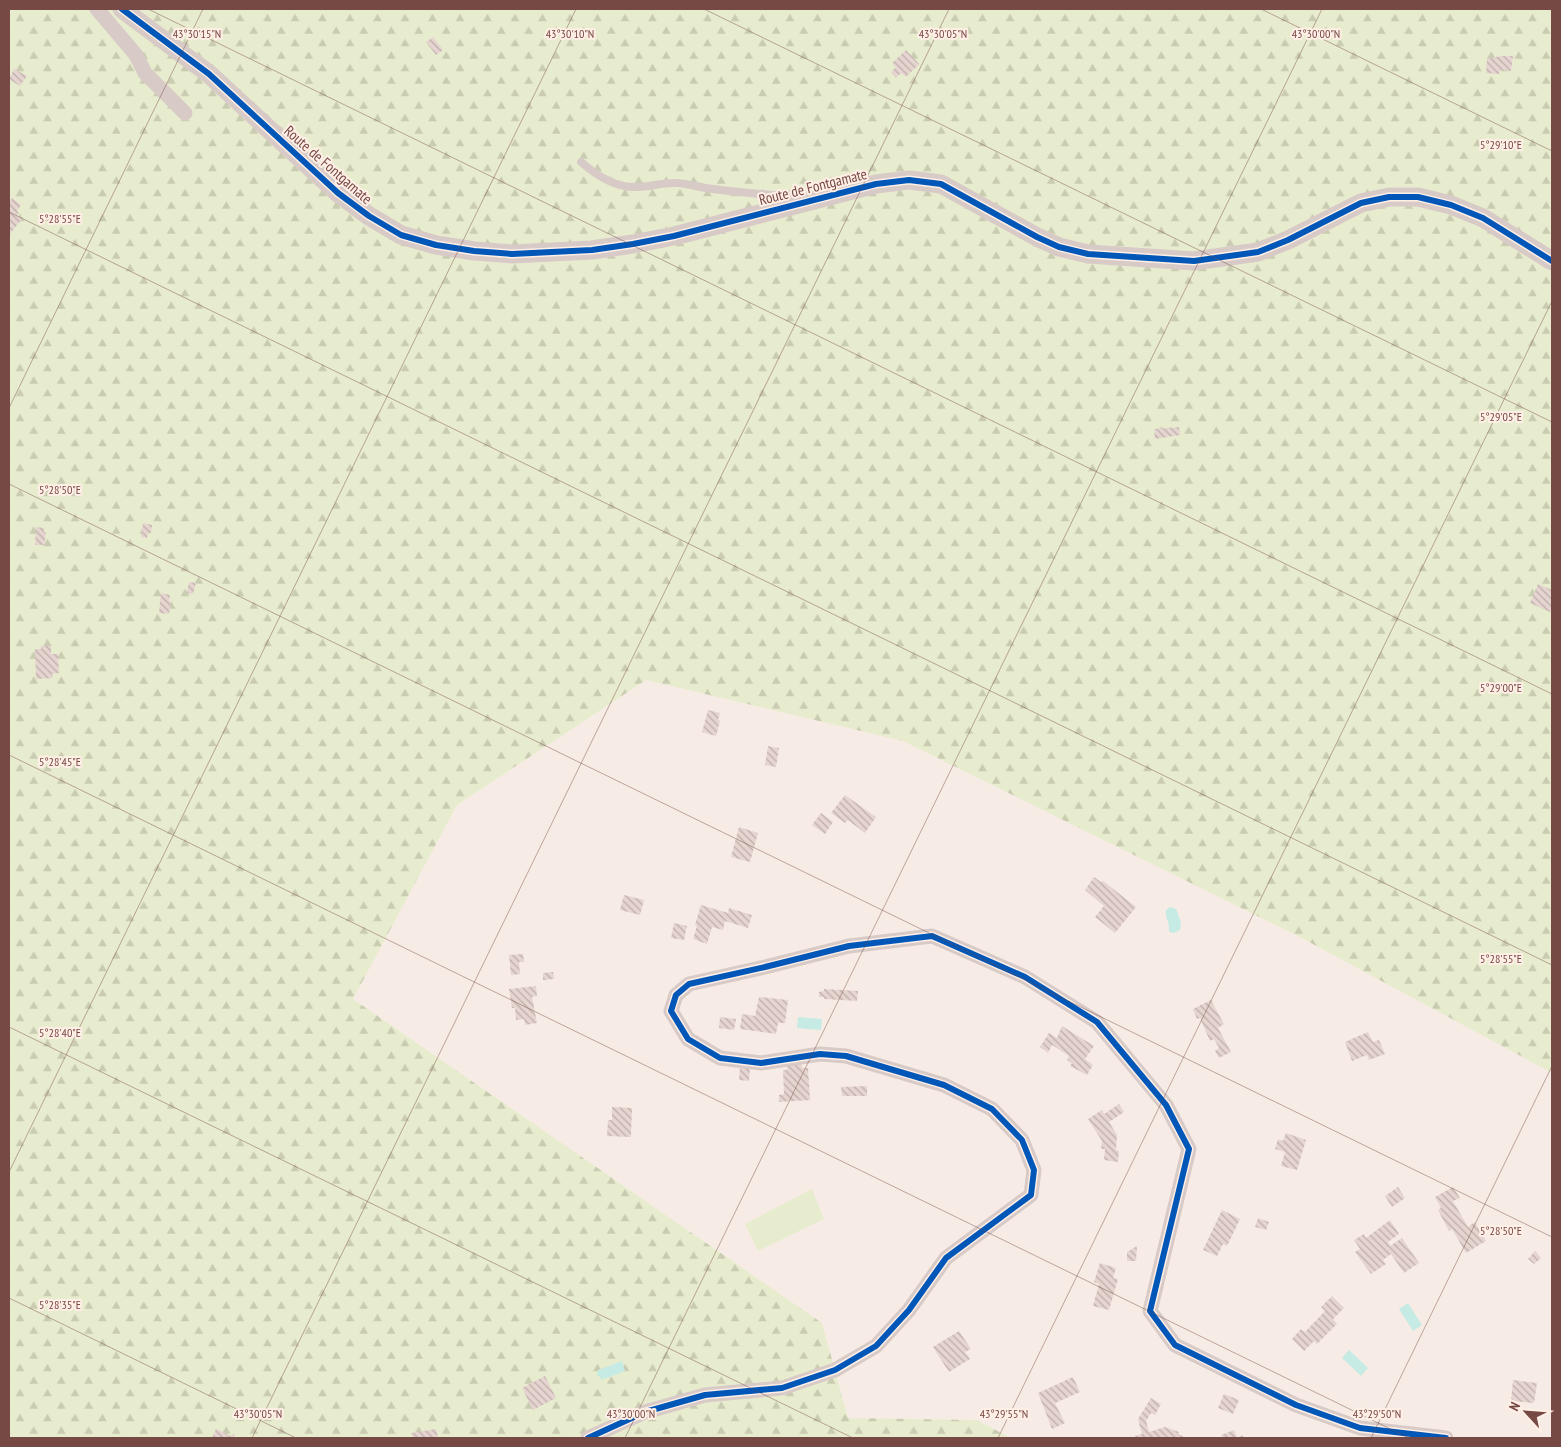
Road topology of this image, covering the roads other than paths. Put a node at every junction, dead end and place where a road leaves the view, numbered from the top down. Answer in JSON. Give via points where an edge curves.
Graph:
{"nodes":[{"id":1,"x":97,"y":9,"type":"edge"},
{"id":2,"x":122,"y":9,"type":"edge"},
{"id":3,"x":185,"y":113,"type":"dead end"},
{"id":4,"x":581,"y":162,"type":"dead end"},
{"id":5,"x":811,"y":201,"type":"junction"},
{"id":6,"x":1552,"y":261,"type":"edge"},
{"id":7,"x":588,"y":1438,"type":"edge"},
{"id":8,"x":1446,"y":1438,"type":"edge"}],
"edges":[{"from":1,"to":3,"type":"street","via":[[136,55],[145,72]]},
{"from":2,"to":5,"type":"street","name":"Route de Fontgamate","via":[[209,74],[338,193],[401,235],[436,245],[512,254],[592,250],[674,236]]},
{"from":4,"to":5,"type":"lane","via":[[610,182],[635,188],[678,183]]},
{"from":5,"to":6,"type":"street","name":"Route de Fontgamate","via":[[876,184],[909,180],[941,184],[1059,246],[1088,254],[1194,261],[1258,252],[1361,203],[1389,197],[1418,198],[1451,205],[1483,218]]},
{"from":7,"to":8,"type":"street","via":[[645,1412],[705,1395],[782,1388],[834,1370],[876,1346],[909,1310],[946,1258],[1031,1194],[1034,1170],[1022,1140],[984,1105],[944,1085],[846,1056],[820,1054],[762,1063],[720,1058],[688,1039],[670,1011],[676,995],[689,984],[849,946],[932,936],[1025,977],[1097,1022],[1166,1105],[1189,1149],[1150,1311],[1175,1345],[1296,1406],[1360,1428]]}]}
